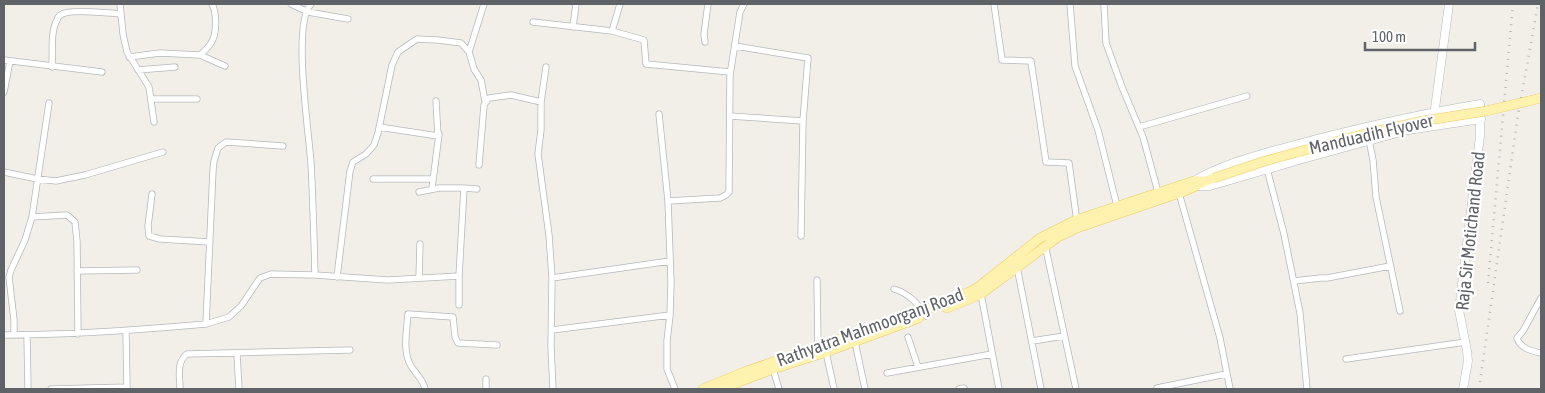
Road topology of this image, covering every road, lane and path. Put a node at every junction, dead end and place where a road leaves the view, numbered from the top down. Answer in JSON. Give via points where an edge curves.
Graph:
{"nodes":[{"id":1,"x":120,"y":4,"type":"edge"},
{"id":2,"x":212,"y":4,"type":"edge"},
{"id":3,"x":291,"y":4,"type":"edge"},
{"id":4,"x":312,"y":4,"type":"edge"},
{"id":5,"x":484,"y":4,"type":"edge"},
{"id":6,"x":576,"y":4,"type":"edge"},
{"id":7,"x":620,"y":4,"type":"edge"},
{"id":8,"x":708,"y":4,"type":"edge"},
{"id":9,"x":744,"y":4,"type":"edge"},
{"id":10,"x":994,"y":4,"type":"edge"},
{"id":11,"x":1070,"y":4,"type":"edge"},
{"id":12,"x":1104,"y":4,"type":"edge"},
{"id":13,"x":1449,"y":4,"type":"edge"},
{"id":14,"x":306,"y":11,"type":"junction"},
{"id":15,"x":120,"y":14,"type":"junction"},
{"id":16,"x":348,"y":19,"type":"dead end"},
{"id":17,"x":533,"y":22,"type":"dead end"},
{"id":18,"x":573,"y":27,"type":"junction"},
{"id":19,"x":612,"y":31,"type":"junction"},
{"id":20,"x":705,"y":42,"type":"dead end"},
{"id":21,"x":734,"y":46,"type":"junction"},
{"id":22,"x":469,"y":52,"type":"junction"},
{"id":23,"x":200,"y":55,"type":"junction"},
{"id":24,"x":129,"y":57,"type":"junction"},
{"id":25,"x":7,"y":61,"type":"edge"},
{"id":26,"x":225,"y":66,"type":"dead end"},
{"id":27,"x":52,"y":67,"type":"junction"},
{"id":28,"x":176,"y":67,"type":"dead end"},
{"id":29,"x":546,"y":67,"type":"dead end"},
{"id":30,"x":138,"y":70,"type":"junction"},
{"id":31,"x":102,"y":72,"type":"dead end"},
{"id":32,"x":730,"y":72,"type":"junction"},
{"id":33,"x":4,"y":92,"type":"edge"},
{"id":34,"x":1247,"y":96,"type":"dead end"},
{"id":35,"x":1541,"y":98,"type":"edge"},
{"id":36,"x":152,"y":99,"type":"junction"},
{"id":37,"x":197,"y":99,"type":"dead end"},
{"id":38,"x":436,"y":101,"type":"dead end"},
{"id":39,"x":486,"y":101,"type":"junction"},
{"id":40,"x":541,"y":102,"type":"junction"},
{"id":41,"x":49,"y":103,"type":"dead end"},
{"id":42,"x":1434,"y":113,"type":"junction"},
{"id":43,"x":659,"y":114,"type":"dead end"},
{"id":44,"x":441,"y":115,"type":"dead end"},
{"id":45,"x":730,"y":116,"type":"junction"},
{"id":46,"x":1481,"y":119,"type":"junction"},
{"id":47,"x":154,"y":122,"type":"dead end"},
{"id":48,"x":804,"y":122,"type":"junction"},
{"id":49,"x":1434,"y":126,"type":"junction"},
{"id":50,"x":379,"y":127,"type":"junction"},
{"id":51,"x":1139,"y":127,"type":"junction"},
{"id":52,"x":438,"y":136,"type":"junction"},
{"id":53,"x":1369,"y":140,"type":"junction"},
{"id":54,"x":283,"y":146,"type":"dead end"},
{"id":55,"x":163,"y":152,"type":"dead end"},
{"id":56,"x":479,"y":165,"type":"dead end"},
{"id":57,"x":1267,"y":169,"type":"junction"},
{"id":58,"x":4,"y":172,"type":"edge"},
{"id":59,"x":37,"y":179,"type":"junction"},
{"id":60,"x":433,"y":179,"type":"junction"},
{"id":61,"x":373,"y":180,"type":"dead end"},
{"id":62,"x":1198,"y":183,"type":"junction"},
{"id":63,"x":432,"y":188,"type":"junction"},
{"id":64,"x":464,"y":188,"type":"junction"},
{"id":65,"x":477,"y":189,"type":"dead end"},
{"id":66,"x":419,"y":192,"type":"dead end"},
{"id":67,"x":1158,"y":192,"type":"junction"},
{"id":68,"x":1178,"y":193,"type":"junction"},
{"id":69,"x":152,"y":194,"type":"dead end"},
{"id":70,"x":668,"y":201,"type":"junction"},
{"id":71,"x":1116,"y":206,"type":"junction"},
{"id":72,"x":32,"y":217,"type":"junction"},
{"id":73,"x":1077,"y":224,"type":"junction"},
{"id":74,"x":801,"y":236,"type":"dead end"},
{"id":75,"x":210,"y":242,"type":"junction"},
{"id":76,"x":420,"y":244,"type":"dead end"},
{"id":77,"x":1045,"y":245,"type":"junction"},
{"id":78,"x":670,"y":261,"type":"junction"},
{"id":79,"x":1390,"y":266,"type":"junction"},
{"id":80,"x":1017,"y":267,"type":"junction"},
{"id":81,"x":137,"y":270,"type":"dead end"},
{"id":82,"x":78,"y":271,"type":"junction"},
{"id":83,"x":315,"y":275,"type":"junction"},
{"id":84,"x":459,"y":276,"type":"junction"},
{"id":85,"x":337,"y":277,"type":"junction"},
{"id":86,"x":419,"y":278,"type":"junction"},
{"id":87,"x":552,"y":278,"type":"junction"},
{"id":88,"x":817,"y":280,"type":"dead end"},
{"id":89,"x":1294,"y":280,"type":"junction"},
{"id":90,"x":894,"y":290,"type":"dead end"},
{"id":91,"x":981,"y":294,"type":"junction"},
{"id":92,"x":1541,"y":298,"type":"edge"},
{"id":93,"x":459,"y":305,"type":"dead end"},
{"id":94,"x":1400,"y":311,"type":"dead end"},
{"id":95,"x":924,"y":313,"type":"junction"},
{"id":96,"x":670,"y":316,"type":"junction"},
{"id":97,"x":206,"y":324,"type":"junction"},
{"id":98,"x":552,"y":330,"type":"junction"},
{"id":99,"x":126,"y":331,"type":"junction"},
{"id":100,"x":78,"y":334,"type":"junction"},
{"id":101,"x":4,"y":335,"type":"edge"},
{"id":102,"x":14,"y":335,"type":"junction"},
{"id":103,"x":27,"y":336,"type":"junction"},
{"id":104,"x":1064,"y":336,"type":"junction"},
{"id":105,"x":908,"y":338,"type":"dead end"},
{"id":106,"x":1032,"y":341,"type":"junction"},
{"id":107,"x":855,"y":342,"type":"junction"},
{"id":108,"x":1466,"y":342,"type":"junction"},
{"id":109,"x":497,"y":345,"type":"dead end"},
{"id":110,"x":350,"y":350,"type":"dead end"},
{"id":111,"x":822,"y":350,"type":"junction"},
{"id":112,"x":1541,"y":353,"type":"edge"},
{"id":113,"x":238,"y":354,"type":"junction"},
{"id":114,"x":992,"y":354,"type":"junction"},
{"id":115,"x":1346,"y":359,"type":"dead end"},
{"id":116,"x":918,"y":367,"type":"junction"},
{"id":117,"x":773,"y":369,"type":"junction"},
{"id":118,"x":887,"y":373,"type":"dead end"},
{"id":119,"x":1226,"y":374,"type":"junction"},
{"id":120,"x":486,"y":379,"type":"dead end"},
{"id":121,"x":127,"y":388,"type":"edge"},
{"id":122,"x":28,"y":389,"type":"edge"},
{"id":123,"x":51,"y":389,"type":"edge"},
{"id":124,"x":180,"y":389,"type":"edge"},
{"id":125,"x":239,"y":389,"type":"edge"},
{"id":126,"x":425,"y":389,"type":"edge"},
{"id":127,"x":486,"y":389,"type":"edge"},
{"id":128,"x":553,"y":389,"type":"edge"},
{"id":129,"x":675,"y":389,"type":"edge"},
{"id":130,"x":703,"y":389,"type":"edge"},
{"id":131,"x":721,"y":389,"type":"edge"},
{"id":132,"x":777,"y":389,"type":"edge"},
{"id":133,"x":834,"y":389,"type":"edge"},
{"id":134,"x":865,"y":389,"type":"edge"},
{"id":135,"x":999,"y":389,"type":"edge"},
{"id":136,"x":1041,"y":389,"type":"edge"},
{"id":137,"x":1076,"y":389,"type":"edge"},
{"id":138,"x":1157,"y":389,"type":"edge"},
{"id":139,"x":1230,"y":389,"type":"edge"},
{"id":140,"x":1307,"y":389,"type":"edge"},
{"id":141,"x":1463,"y":389,"type":"edge"}],
"edges":[{"from":1,"to":15,"type":"street"},
{"from":2,"to":23,"type":"street","via":[[216,10],[216,25],[212,42]]},
{"from":3,"to":14,"type":"street"},
{"from":4,"to":14,"type":"street"},
{"from":5,"to":22,"type":"street"},
{"from":6,"to":18,"type":"street"},
{"from":7,"to":19,"type":"street"},
{"from":8,"to":20,"type":"street"},
{"from":9,"to":21,"type":"street"},
{"from":10,"to":73,"type":"street","via":[[1002,60],[1031,61],[1046,162],[1069,163]]},
{"from":11,"to":71,"type":"street","via":[[1076,66],[1098,130]]},
{"from":12,"to":51,"type":"street","via":[[1106,43]]},
{"from":13,"to":42,"type":"street"},
{"from":14,"to":16,"type":"street"},
{"from":14,"to":83,"type":"street","via":[[303,77],[311,161]]},
{"from":15,"to":24,"type":"street"},
{"from":15,"to":27,"type":"street","via":[[72,12],[59,16],[54,31]]},
{"from":17,"to":18,"type":"street"},
{"from":18,"to":19,"type":"street"},
{"from":19,"to":32,"type":"street","via":[[644,40],[646,64]]},
{"from":21,"to":32,"type":"street"},
{"from":21,"to":48,"type":"street","via":[[808,58]]},
{"from":22,"to":39,"type":"street"},
{"from":22,"to":50,"type":"street","via":[[461,43],[417,39],[398,52],[392,65]]},
{"from":23,"to":24,"type":"street","via":[[160,53]]},
{"from":23,"to":26,"type":"street"},
{"from":24,"to":30,"type":"street"},
{"from":25,"to":27,"type":"street"},
{"from":25,"to":33,"type":"street"},
{"from":27,"to":31,"type":"street"},
{"from":28,"to":30,"type":"street"},
{"from":29,"to":40,"type":"street"},
{"from":30,"to":36,"type":"street","via":[[149,87]]},
{"from":32,"to":45,"type":"street"},
{"from":34,"to":51,"type":"street"},
{"from":35,"to":62,"type":"main road","name":"Manduadih Flyover","bridge":true,"via":[[1364,134]]},
{"from":36,"to":37,"type":"street"},
{"from":36,"to":47,"type":"street"},
{"from":38,"to":52,"type":"street"},
{"from":39,"to":40,"type":"street","via":[[493,96],[511,95]]},
{"from":39,"to":56,"type":"street"},
{"from":40,"to":87,"type":"street","via":[[538,154],[550,235]]},
{"from":41,"to":59,"type":"street"},
{"from":42,"to":46,"type":"street","via":[[1480,104]]},
{"from":42,"to":49,"type":"street"},
{"from":42,"to":62,"type":"street","via":[[1286,148],[1207,173]]},
{"from":43,"to":70,"type":"street"},
{"from":44,"to":52,"type":"street"},
{"from":45,"to":48,"type":"street"},
{"from":45,"to":70,"type":"street","via":[[729,192],[720,198]]},
{"from":46,"to":49,"type":"street"},
{"from":46,"to":108,"type":"street","name":"Raja Sir Motichand Road","via":[[1459,310]]},
{"from":48,"to":74,"type":"street"},
{"from":49,"to":53,"type":"street"},
{"from":50,"to":52,"type":"street"},
{"from":50,"to":85,"type":"street","via":[[371,150],[356,159],[350,171]]},
{"from":51,"to":67,"type":"street"},
{"from":52,"to":60,"type":"street"},
{"from":53,"to":57,"type":"street"},
{"from":53,"to":79,"type":"street"},
{"from":54,"to":75,"type":"street","via":[[226,142],[218,148],[214,161]]},
{"from":55,"to":59,"type":"street","via":[[72,179]]},
{"from":57,"to":62,"type":"street","via":[[1210,186]]},
{"from":57,"to":89,"type":"street"},
{"from":58,"to":59,"type":"street"},
{"from":59,"to":72,"type":"street"},
{"from":60,"to":61,"type":"street"},
{"from":60,"to":63,"type":"street"},
{"from":62,"to":67,"type":"main road","name":"Rathyatra Mahmoorganj Road"},
{"from":62,"to":68,"type":"main road"},
{"from":63,"to":64,"type":"street"},
{"from":63,"to":66,"type":"street"},
{"from":64,"to":65,"type":"street"},
{"from":64,"to":84,"type":"street"},
{"from":67,"to":71,"type":"main road","name":"Rathyatra Mahmoorganj Road"},
{"from":68,"to":73,"type":"main road"},
{"from":68,"to":119,"type":"street","via":[[1220,338]]},
{"from":69,"to":75,"type":"street","via":[[149,236],[160,240]]},
{"from":70,"to":78,"type":"street"},
{"from":71,"to":73,"type":"main road","name":"Rathyatra Mahmoorganj Road"},
{"from":72,"to":82,"type":"street","via":[[67,215],[73,219],[77,232]]},
{"from":72,"to":102,"type":"street","via":[[9,277]]},
{"from":73,"to":77,"type":"main road"},
{"from":73,"to":95,"type":"main road","name":"Rathyatra Mahmoorganj Road","via":[[1040,238],[977,288]]},
{"from":75,"to":97,"type":"street"},
{"from":76,"to":86,"type":"street"},
{"from":77,"to":80,"type":"main road"},
{"from":77,"to":104,"type":"street"},
{"from":78,"to":87,"type":"street"},
{"from":78,"to":96,"type":"street"},
{"from":79,"to":89,"type":"street","via":[[1327,278]]},
{"from":79,"to":94,"type":"street"},
{"from":80,"to":91,"type":"main road"},
{"from":80,"to":106,"type":"street"},
{"from":81,"to":82,"type":"street"},
{"from":82,"to":100,"type":"street"},
{"from":83,"to":85,"type":"street"},
{"from":83,"to":97,"type":"street","via":[[266,275],[260,278],[241,306],[229,317]]},
{"from":84,"to":86,"type":"street"},
{"from":84,"to":93,"type":"street"},
{"from":85,"to":86,"type":"street"},
{"from":87,"to":98,"type":"street"},
{"from":88,"to":111,"type":"street"},
{"from":89,"to":140,"type":"street"},
{"from":90,"to":95,"type":"street","via":[[913,298]]},
{"from":91,"to":95,"type":"main road"},
{"from":91,"to":114,"type":"street"},
{"from":92,"to":112,"type":"street","via":[[1517,338],[1530,351]]},
{"from":95,"to":107,"type":"main road"},
{"from":95,"to":111,"type":"main road","name":"Rathyatra Mahmoorganj Road","via":[[863,330]]},
{"from":96,"to":98,"type":"street"},
{"from":96,"to":129,"type":"street","via":[[667,369]]},
{"from":97,"to":99,"type":"street"},
{"from":98,"to":128,"type":"street"},
{"from":99,"to":100,"type":"street"},
{"from":99,"to":121,"type":"street"},
{"from":100,"to":103,"type":"street"},
{"from":101,"to":102,"type":"street"},
{"from":102,"to":103,"type":"street"},
{"from":103,"to":122,"type":"street"},
{"from":104,"to":106,"type":"street"},
{"from":104,"to":137,"type":"street"},
{"from":105,"to":116,"type":"street"},
{"from":106,"to":136,"type":"street"},
{"from":107,"to":111,"type":"main road"},
{"from":107,"to":134,"type":"street"},
{"from":108,"to":115,"type":"street"},
{"from":108,"to":141,"type":"street","name":"Raja Sir Motichand Road","via":[[1468,361]]},
{"from":109,"to":126,"type":"street","via":[[458,343],[453,317],[408,314],[406,347],[409,362]]},
{"from":110,"to":113,"type":"street"},
{"from":111,"to":117,"type":"main road"},
{"from":111,"to":130,"type":"main road","name":"Rathyatra Mahmoorganj Road","via":[[744,372]]},
{"from":111,"to":133,"type":"street"},
{"from":113,"to":124,"type":"street","via":[[187,354],[180,360]]},
{"from":113,"to":125,"type":"street"},
{"from":114,"to":116,"type":"street"},
{"from":114,"to":135,"type":"street"},
{"from":116,"to":118,"type":"street"},
{"from":117,"to":131,"type":"main road"},
{"from":117,"to":132,"type":"street"},
{"from":119,"to":138,"type":"street"},
{"from":119,"to":139,"type":"street"},
{"from":120,"to":127,"type":"street"},
{"from":121,"to":123,"type":"street"}]}
